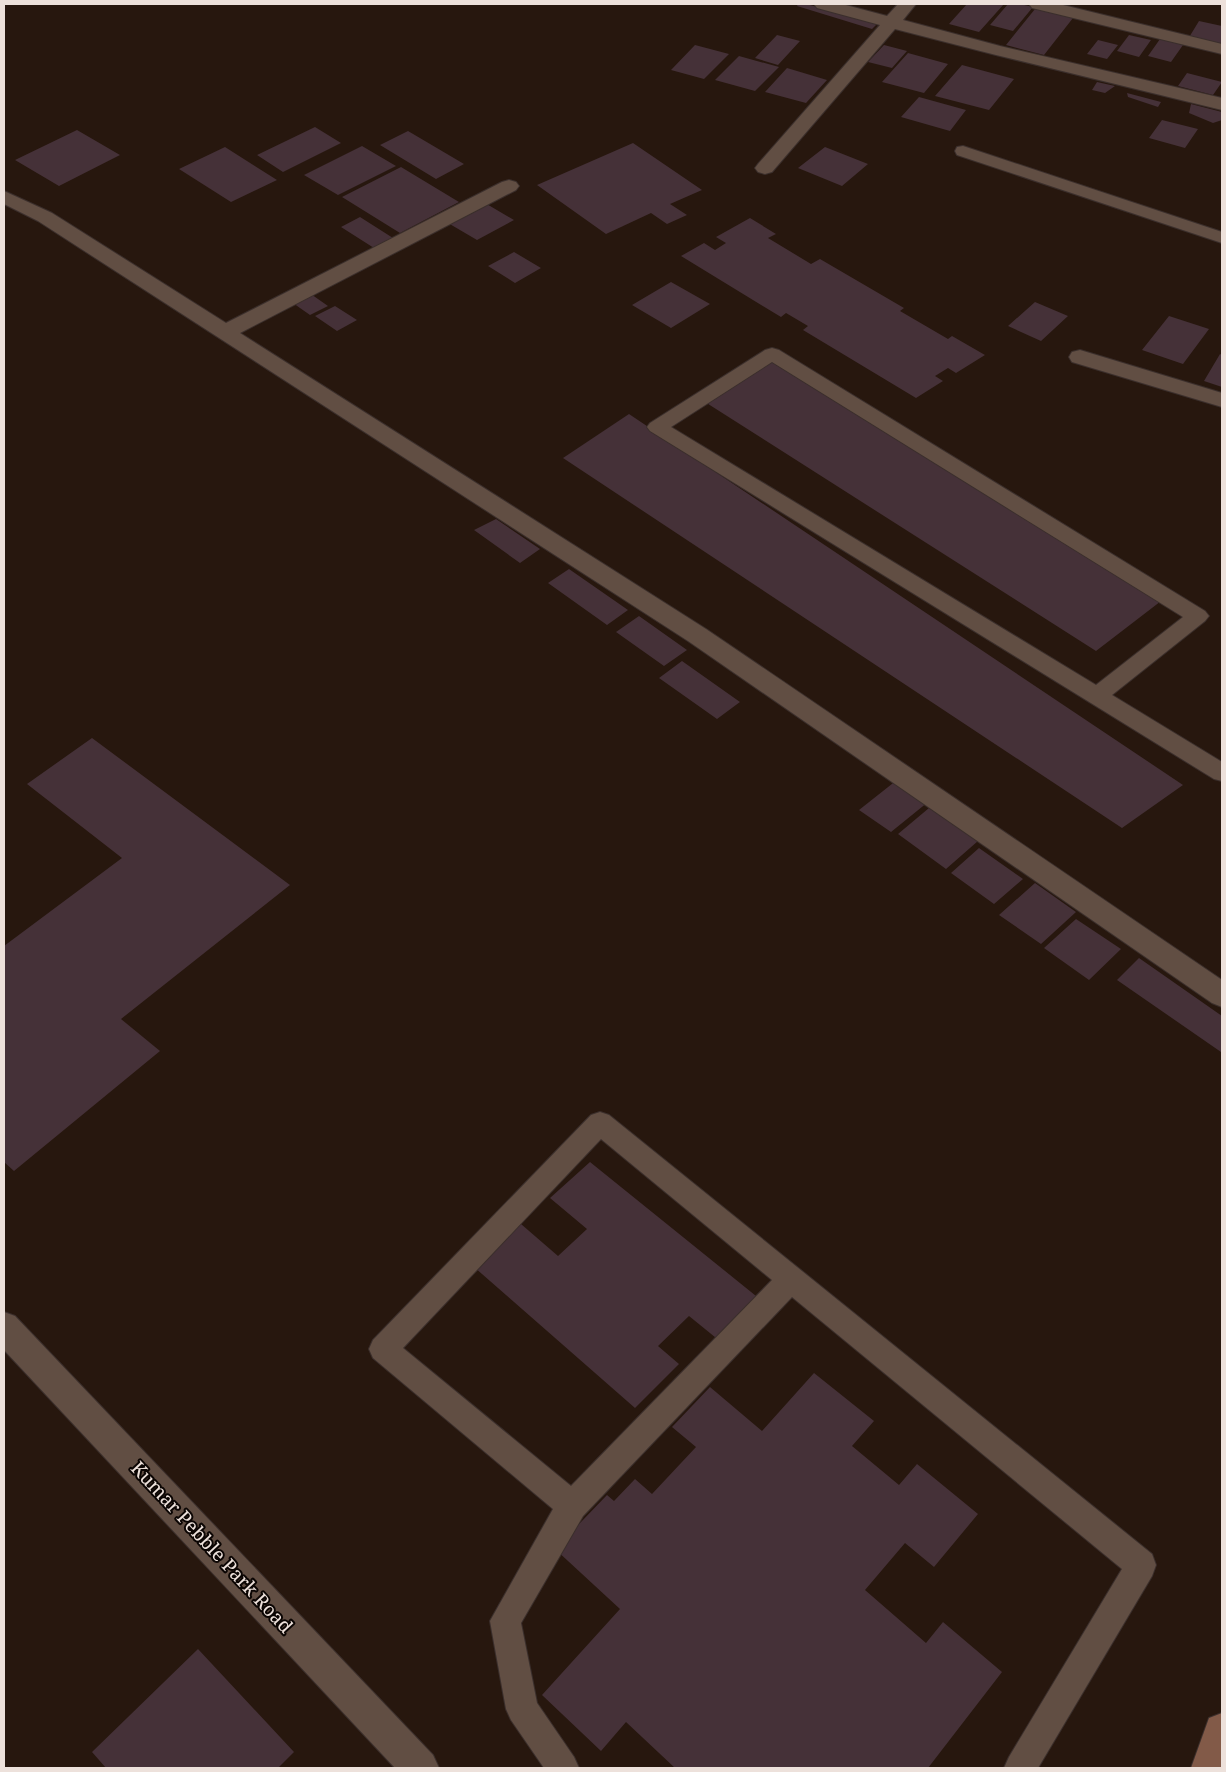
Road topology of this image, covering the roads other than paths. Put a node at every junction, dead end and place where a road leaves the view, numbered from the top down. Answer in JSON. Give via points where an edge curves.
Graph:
{"nodes":[{"id":1,"x":823,"y":4,"type":"edge"},
{"id":2,"x":907,"y":4,"type":"edge"},
{"id":3,"x":1038,"y":4,"type":"edge"},
{"id":4,"x":891,"y":23,"type":"junction"},
{"id":5,"x":1222,"y":49,"type":"edge"},
{"id":6,"x":1222,"y":104,"type":"edge"},
{"id":7,"x":963,"y":151,"type":"dead end"},
{"id":8,"x":765,"y":168,"type":"dead end"},
{"id":9,"x":509,"y":186,"type":"dead end"},
{"id":10,"x":4,"y":198,"type":"edge"},
{"id":11,"x":1222,"y":238,"type":"edge"},
{"id":12,"x":225,"y":332,"type":"junction"},
{"id":13,"x":1080,"y":357,"type":"dead end"},
{"id":14,"x":1222,"y":400,"type":"edge"},
{"id":15,"x":1097,"y":696,"type":"junction"},
{"id":16,"x":1222,"y":773,"type":"edge"},
{"id":17,"x":1222,"y":996,"type":"edge"},
{"id":18,"x":791,"y":1278,"type":"junction"},
{"id":19,"x":4,"y":1326,"type":"edge"},
{"id":20,"x":572,"y":1506,"type":"junction"},
{"id":21,"x":1222,"y":1731,"type":"edge"},
{"id":22,"x":420,"y":1768,"type":"edge"},
{"id":23,"x":563,"y":1768,"type":"edge"},
{"id":24,"x":1020,"y":1768,"type":"edge"},
{"id":25,"x":1210,"y":1768,"type":"edge"}],
"edges":[{"from":1,"to":4,"type":"street"},
{"from":2,"to":4,"type":"street"},
{"from":3,"to":5,"type":"street"},
{"from":4,"to":6,"type":"street"},
{"from":4,"to":8,"type":"street"},
{"from":7,"to":11,"type":"lane"},
{"from":9,"to":12,"type":"street"},
{"from":10,"to":12,"type":"street","via":[[45,217]]},
{"from":12,"to":17,"type":"street","via":[[697,635]]},
{"from":13,"to":14,"type":"street"},
{"from":15,"to":15,"type":"lane","via":[[1198,616],[772,354],[658,427]]},
{"from":15,"to":16,"type":"lane"},
{"from":18,"to":20,"type":"lane"},
{"from":18,"to":20,"type":"lane","via":[[600,1122],[383,1349]]},
{"from":18,"to":24,"type":"lane","via":[[1141,1565]]},
{"from":19,"to":22,"type":"street","name":"Kumar Pebble Park Road"},
{"from":20,"to":23,"type":"lane","via":[[505,1621],[522,1709]]},
{"from":21,"to":25,"type":"main road"}]}
